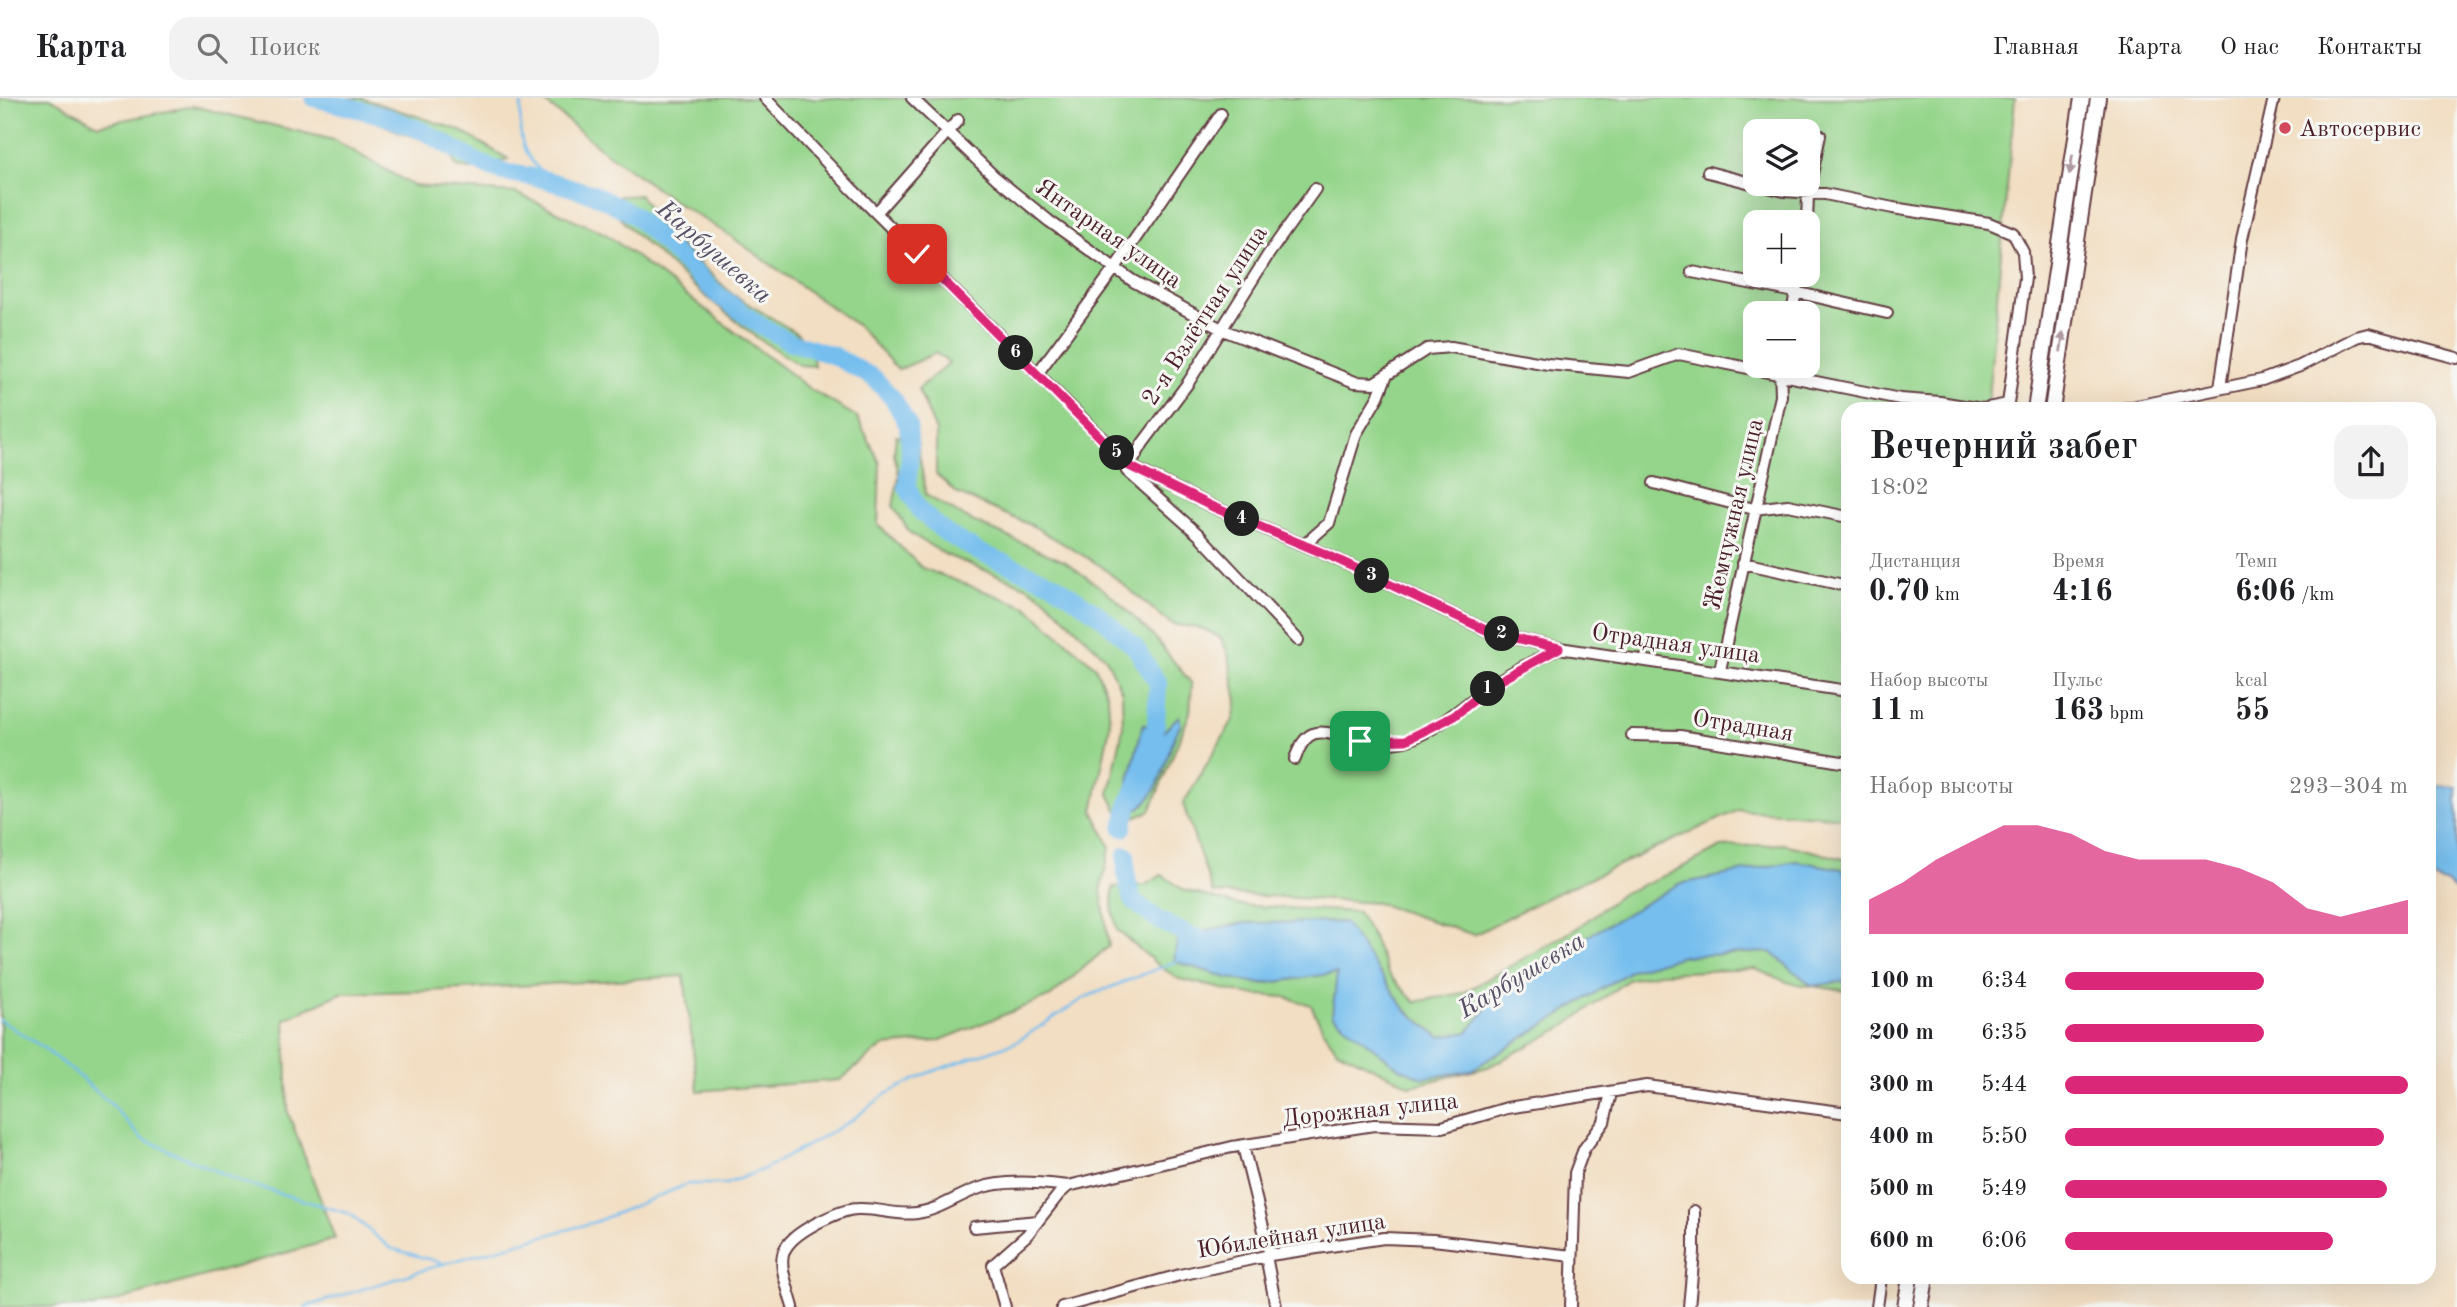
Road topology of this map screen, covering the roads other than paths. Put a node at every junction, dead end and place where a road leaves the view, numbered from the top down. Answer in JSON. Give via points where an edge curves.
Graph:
{"nodes":[{"id":1,"x":765,"y":98,"type":"edge"},
{"id":2,"x":912,"y":98,"type":"edge"},
{"id":3,"x":2082,"y":98,"type":"edge"},
{"id":4,"x":2098,"y":98,"type":"edge"},
{"id":5,"x":2274,"y":98,"type":"edge"},
{"id":6,"x":1220,"y":114,"type":"dead end"},
{"id":7,"x":958,"y":120,"type":"dead end"},
{"id":8,"x":947,"y":132,"type":"junction"},
{"id":9,"x":1821,"y":135,"type":"dead end"},
{"id":10,"x":1820,"y":140,"type":"edge"},
{"id":11,"x":1708,"y":172,"type":"dead end"},
{"id":12,"x":1743,"y":181,"type":"edge"},
{"id":13,"x":1315,"y":189,"type":"dead end"},
{"id":14,"x":1820,"y":194,"type":"edge"},
{"id":15,"x":876,"y":213,"type":"junction"},
{"id":16,"x":1115,"y":268,"type":"junction"},
{"id":17,"x":1692,"y":272,"type":"dead end"},
{"id":18,"x":1796,"y":287,"type":"edge"},
{"id":19,"x":1795,"y":292,"type":"junction"},
{"id":20,"x":1794,"y":301,"type":"edge"},
{"id":21,"x":1887,"y":313,"type":"dead end"},
{"id":22,"x":1223,"y":330,"type":"junction"},
{"id":23,"x":2457,"y":358,"type":"edge"},
{"id":24,"x":1743,"y":364,"type":"edge"},
{"id":25,"x":1037,"y":374,"type":"junction"},
{"id":26,"x":1387,"y":377,"type":"junction"},
{"id":27,"x":1780,"y":378,"type":"edge"},
{"id":28,"x":1813,"y":378,"type":"edge"},
{"id":29,"x":2220,"y":388,"type":"junction"},
{"id":30,"x":1940,"y":402,"type":"edge"},
{"id":31,"x":2008,"y":402,"type":"edge"},
{"id":32,"x":2036,"y":402,"type":"edge"},
{"id":33,"x":2053,"y":402,"type":"edge"},
{"id":34,"x":2154,"y":402,"type":"edge"},
{"id":35,"x":1129,"y":466,"type":"junction"},
{"id":36,"x":1654,"y":483,"type":"dead end"},
{"id":37,"x":1754,"y":509,"type":"junction"},
{"id":38,"x":1841,"y":516,"type":"edge"},
{"id":39,"x":1304,"y":545,"type":"junction"},
{"id":40,"x":1743,"y":563,"type":"junction"},
{"id":41,"x":1841,"y":584,"type":"edge"},
{"id":42,"x":1298,"y":640,"type":"dead end"},
{"id":43,"x":1559,"y":648,"type":"junction"},
{"id":44,"x":1720,"y":670,"type":"junction"},
{"id":45,"x":1841,"y":690,"type":"edge"},
{"id":46,"x":1632,"y":735,"type":"dead end"},
{"id":47,"x":1295,"y":759,"type":"dead end"},
{"id":48,"x":1841,"y":762,"type":"edge"},
{"id":49,"x":1611,"y":1093,"type":"junction"},
{"id":50,"x":1841,"y":1112,"type":"edge"},
{"id":51,"x":1243,"y":1146,"type":"junction"},
{"id":52,"x":1069,"y":1186,"type":"junction"},
{"id":53,"x":1693,"y":1211,"type":"dead end"},
{"id":54,"x":1038,"y":1221,"type":"junction"},
{"id":55,"x":974,"y":1227,"type":"dead end"},
{"id":56,"x":1268,"y":1256,"type":"junction"},
{"id":57,"x":1572,"y":1256,"type":"junction"},
{"id":58,"x":1880,"y":1284,"type":"edge"},
{"id":59,"x":1909,"y":1284,"type":"edge"},
{"id":60,"x":1925,"y":1284,"type":"edge"},
{"id":61,"x":793,"y":1307,"type":"edge"},
{"id":62,"x":1006,"y":1307,"type":"edge"},
{"id":63,"x":1062,"y":1307,"type":"edge"},
{"id":64,"x":1276,"y":1307,"type":"edge"},
{"id":65,"x":1571,"y":1307,"type":"edge"},
{"id":66,"x":1689,"y":1307,"type":"edge"},
{"id":67,"x":1877,"y":1307,"type":"edge"},
{"id":68,"x":1905,"y":1307,"type":"edge"},
{"id":69,"x":1922,"y":1307,"type":"edge"}],
"edges":[{"from":1,"to":15,"type":"street","name":"Отрадная улица"},
{"from":2,"to":8,"type":"street","name":"Янтарная улица"},
{"from":3,"to":32,"type":"main road","one_way":true},
{"from":33,"to":4,"type":"main road","one_way":true},
{"from":5,"to":29,"type":"street","via":[[2242,239]]},
{"from":6,"to":16,"type":"street"},
{"from":7,"to":8,"type":"street"},
{"from":8,"to":15,"type":"street"},
{"from":8,"to":16,"type":"street","name":"Янтарная улица","via":[[1049,221]]},
{"from":9,"to":10,"type":"street"},
{"from":11,"to":12,"type":"street"},
{"from":13,"to":22,"type":"street","name":"2-я Взлётная улица"},
{"from":14,"to":31,"type":"street","via":[[1989,223],[2012,233],[2023,252],[2025,278]]},
{"from":15,"to":25,"type":"street","name":"Отрадная улица"},
{"from":16,"to":22,"type":"street","name":"Янтарная улица"},
{"from":16,"to":25,"type":"street"},
{"from":17,"to":19,"type":"street"},
{"from":18,"to":19,"type":"street"},
{"from":19,"to":20,"type":"street"},
{"from":19,"to":21,"type":"street"},
{"from":22,"to":26,"type":"street","name":"Янтарная улица","via":[[1355,382],[1374,383]]},
{"from":22,"to":35,"type":"street","name":"2-я Взлётная улица"},
{"from":23,"to":29,"type":"street","via":[[2368,334],[2262,380]]},
{"from":24,"to":26,"type":"street","via":[[1679,354],[1629,372],[1451,347],[1427,349]]},
{"from":25,"to":35,"type":"street","name":"Отрадная улица"},
{"from":26,"to":39,"type":"street","via":[[1356,434],[1329,523]]},
{"from":27,"to":37,"type":"street","name":"Жемчужная улица","via":[[1781,396]]},
{"from":28,"to":30,"type":"street","via":[[1900,399]]},
{"from":29,"to":34,"type":"street"},
{"from":35,"to":39,"type":"street","name":"Отрадная улица"},
{"from":35,"to":42,"type":"street","via":[[1127,471],[1199,535]]},
{"from":36,"to":37,"type":"street"},
{"from":37,"to":38,"type":"street","via":[[1788,505]]},
{"from":37,"to":40,"type":"street","name":"Жемчужная улица"},
{"from":39,"to":43,"type":"street","name":"Отрадная улица","via":[[1490,632]]},
{"from":40,"to":41,"type":"street"},
{"from":40,"to":44,"type":"street","name":"Жемчужная улица"},
{"from":43,"to":44,"type":"street","name":"Отрадная улица"},
{"from":43,"to":47,"type":"street","via":[[1494,684],[1454,716],[1406,740],[1360,741],[1316,732],[1301,741]]},
{"from":44,"to":45,"type":"street","name":"Отрадная улица"},
{"from":46,"to":48,"type":"street","name":"Отрадная","via":[[1680,736]]},
{"from":49,"to":50,"type":"street","name":"Дорожная улица","via":[[1647,1086]]},
{"from":49,"to":51,"type":"street","name":"Дорожная улица","via":[[1507,1108],[1442,1127],[1374,1125]]},
{"from":49,"to":57,"type":"street","via":[[1604,1122],[1584,1149],[1575,1173]]},
{"from":51,"to":52,"type":"street","name":"Дорожная улица"},
{"from":51,"to":56,"type":"street"},
{"from":52,"to":54,"type":"street"},
{"from":52,"to":61,"type":"street","name":"Дорожная улица","via":[[987,1186],[917,1213],[851,1210],[826,1219],[786,1244],[783,1265]]},
{"from":53,"to":66,"type":"street"},
{"from":54,"to":55,"type":"street"},
{"from":54,"to":62,"type":"street","via":[[993,1265]]},
{"from":56,"to":57,"type":"street","name":"Юбилейная улица","via":[[1399,1238]]},
{"from":56,"to":63,"type":"street","name":"Юбилейная улица"},
{"from":56,"to":64,"type":"street"},
{"from":57,"to":65,"type":"street"},
{"from":58,"to":67,"type":"street"},
{"from":59,"to":68,"type":"main road"},
{"from":60,"to":69,"type":"main road"}]}
